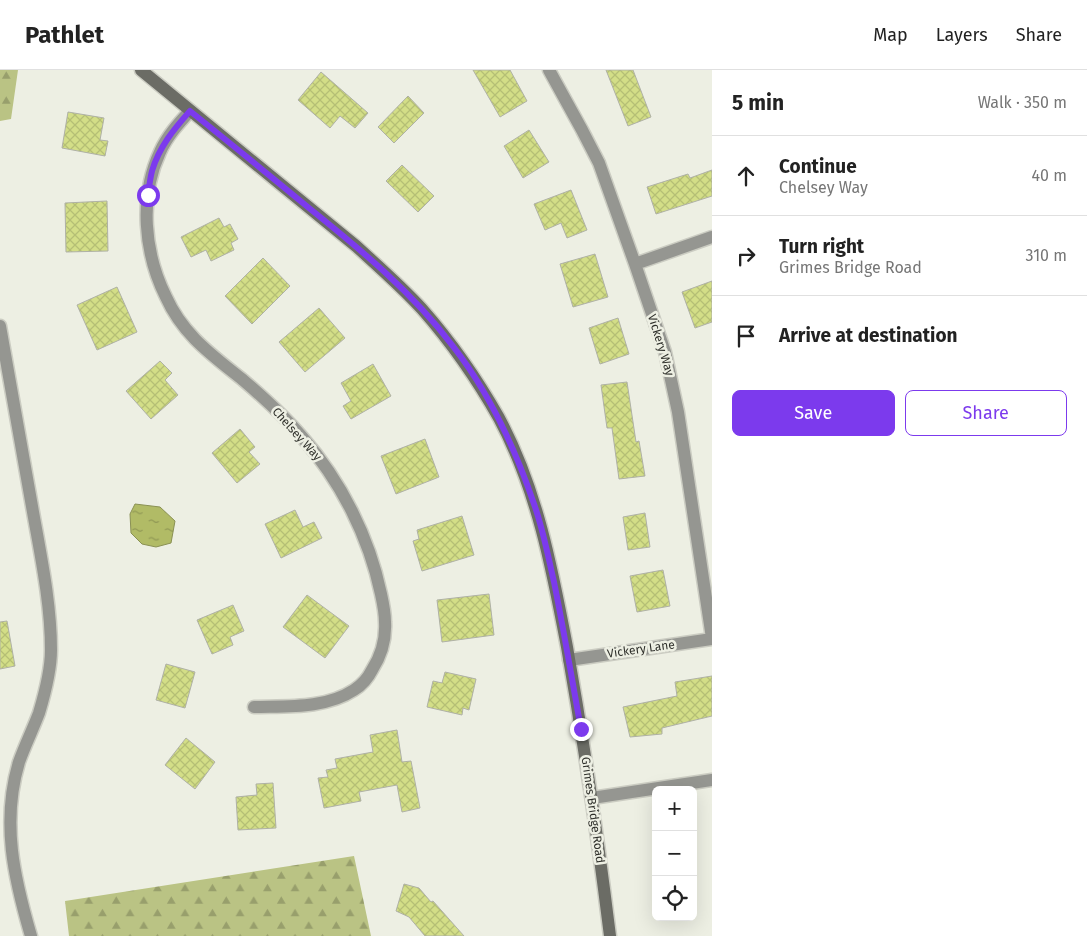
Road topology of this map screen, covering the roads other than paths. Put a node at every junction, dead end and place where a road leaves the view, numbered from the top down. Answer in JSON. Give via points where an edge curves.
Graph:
{"nodes":[{"id":1,"x":141,"y":70,"type":"edge"},
{"id":2,"x":549,"y":70,"type":"edge"},
{"id":3,"x":190,"y":111,"type":"junction"},
{"id":4,"x":712,"y":237,"type":"edge"},
{"id":5,"x":636,"y":264,"type":"junction"},
{"id":6,"x":0,"y":326,"type":"edge"},
{"id":7,"x":712,"y":638,"type":"edge"},
{"id":8,"x":569,"y":660,"type":"junction"},
{"id":9,"x":254,"y":707,"type":"dead end"},
{"id":10,"x":712,"y":780,"type":"edge"},
{"id":11,"x":592,"y":798,"type":"junction"},
{"id":12,"x":31,"y":936,"type":"edge"},
{"id":13,"x":610,"y":936,"type":"edge"}],
"edges":[{"from":1,"to":3,"type":"street","name":"Grimes Bridge Road"},
{"from":2,"to":5,"type":"street","name":"Vickery Way","via":[[599,163]]},
{"from":3,"to":8,"type":"street","name":"Grimes Bridge Road","via":[[390,277],[422,308],[477,381],[499,419],[535,506]]},
{"from":3,"to":9,"type":"street","name":"Chelsey Way","via":[[160,150],[152,171],[147,220],[155,271],[180,322],[198,343],[263,398],[319,457],[346,500],[362,535],[377,576],[386,622],[379,660],[356,690],[325,703]]},
{"from":4,"to":5,"type":"street"},
{"from":5,"to":7,"type":"street","name":"Vickery Way","via":[[665,352],[678,412]]},
{"from":6,"to":12,"type":"street","via":[[43,569],[50,629],[49,674],[39,713],[20,761],[11,810],[12,859]]},
{"from":7,"to":8,"type":"street","name":"Vickery Lane"},
{"from":8,"to":11,"type":"street","name":"Grimes Bridge Road"},
{"from":10,"to":11,"type":"street"},
{"from":11,"to":13,"type":"street","name":"Grimes Bridge Road"}]}
